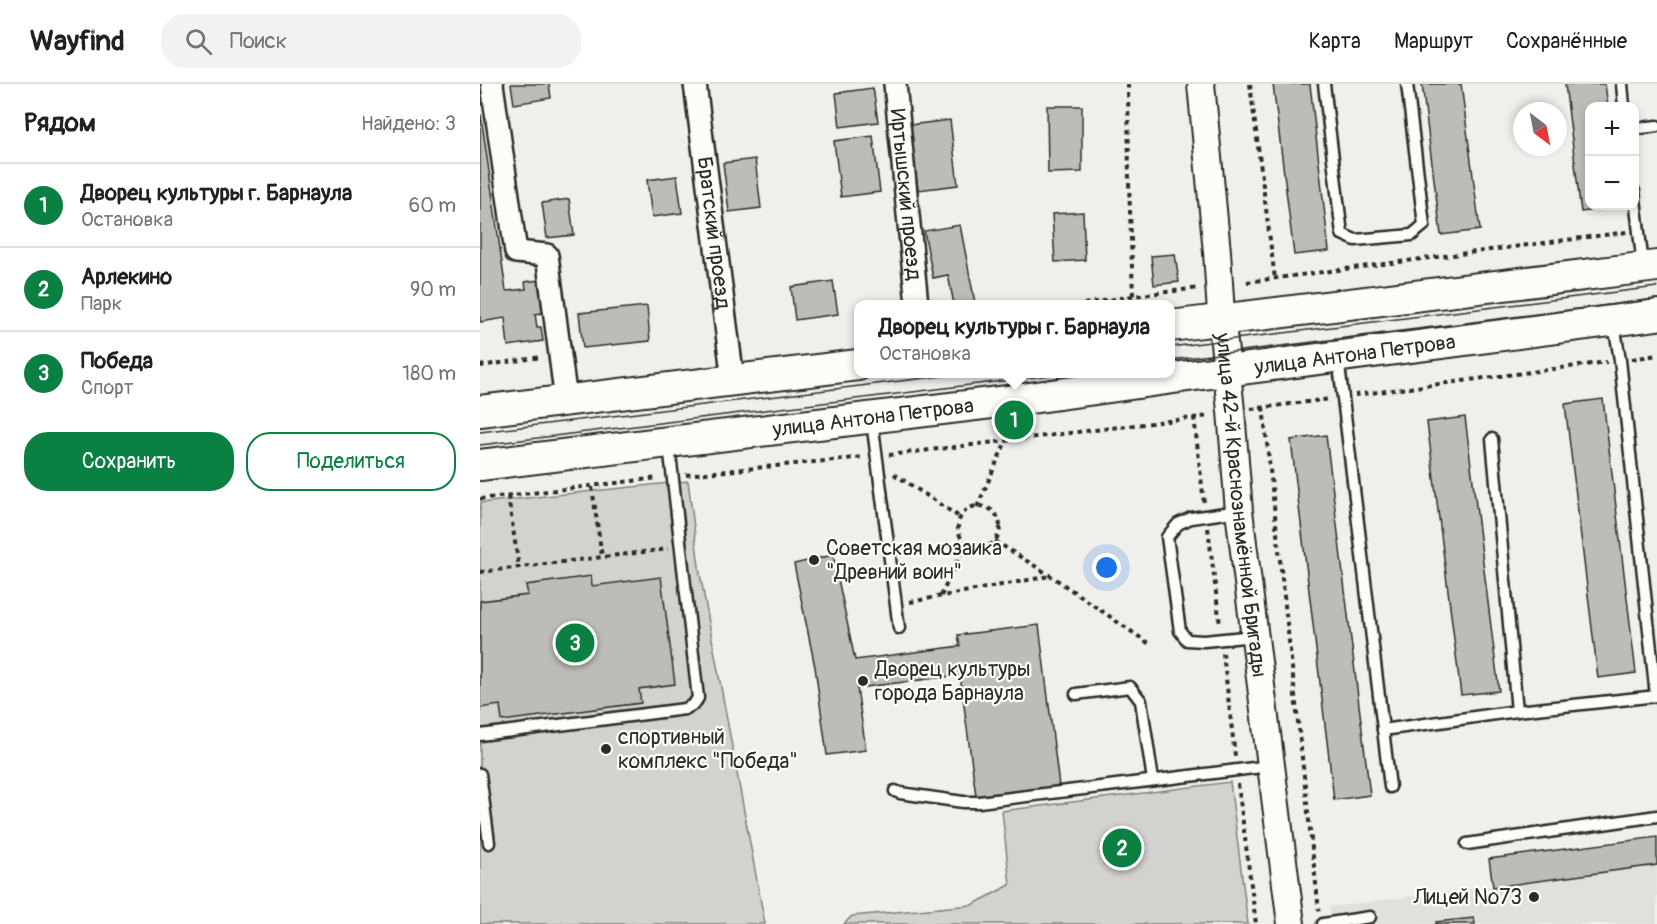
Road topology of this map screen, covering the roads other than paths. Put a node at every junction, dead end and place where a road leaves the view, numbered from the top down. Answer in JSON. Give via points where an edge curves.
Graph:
{"nodes":[{"id":1,"x":492,"y":84,"type":"edge"},
{"id":2,"x":695,"y":84,"type":"edge"},
{"id":3,"x":895,"y":84,"type":"edge"},
{"id":4,"x":1201,"y":84,"type":"edge"},
{"id":5,"x":1324,"y":84,"type":"edge"},
{"id":6,"x":1407,"y":84,"type":"edge"},
{"id":7,"x":1622,"y":84,"type":"edge"},
{"id":8,"x":1624,"y":102,"type":"edge"},
{"id":9,"x":1657,"y":126,"type":"edge"},
{"id":10,"x":1639,"y":128,"type":"edge"},
{"id":11,"x":1637,"y":210,"type":"edge"},
{"id":12,"x":1650,"y":267,"type":"edge"},
{"id":13,"x":917,"y":300,"type":"edge"},
{"id":14,"x":1657,"y":315,"type":"edge"},
{"id":15,"x":1221,"y":320,"type":"junction"},
{"id":16,"x":1614,"y":320,"type":"junction"},
{"id":17,"x":1175,"y":325,"type":"edge"},
{"id":18,"x":1338,"y":357,"type":"junction"},
{"id":19,"x":854,"y":365,"type":"edge"},
{"id":20,"x":1227,"y":371,"type":"junction"},
{"id":21,"x":1174,"y":378,"type":"edge"},
{"id":22,"x":1175,"y":378,"type":"edge"},
{"id":23,"x":733,"y":380,"type":"junction"},
{"id":24,"x":566,"y":401,"type":"junction"},
{"id":25,"x":480,"y":411,"type":"edge"},
{"id":26,"x":871,"y":418,"type":"junction"},
{"id":27,"x":1492,"y":439,"type":"dead end"},
{"id":28,"x":669,"y":441,"type":"junction"},
{"id":29,"x":480,"y":465,"type":"edge"},
{"id":30,"x":1239,"y":511,"type":"junction"},
{"id":31,"x":899,"y":628,"type":"dead end"},
{"id":32,"x":1254,"y":636,"type":"junction"},
{"id":33,"x":1076,"y":694,"type":"dead end"},
{"id":34,"x":1656,"y":696,"type":"edge"},
{"id":35,"x":1517,"y":711,"type":"junction"},
{"id":36,"x":1383,"y":730,"type":"junction"},
{"id":37,"x":480,"y":735,"type":"edge"},
{"id":38,"x":1270,"y":766,"type":"junction"},
{"id":39,"x":480,"y":774,"type":"edge"},
{"id":40,"x":1153,"y":780,"type":"junction"},
{"id":41,"x":1390,"y":788,"type":"dead end"},
{"id":42,"x":895,"y":791,"type":"dead end"},
{"id":43,"x":1657,"y":816,"type":"edge"},
{"id":44,"x":489,"y":843,"type":"dead end"},
{"id":45,"x":1467,"y":844,"type":"dead end"},
{"id":46,"x":1370,"y":917,"type":"dead end"},
{"id":47,"x":1291,"y":924,"type":"edge"},
{"id":48,"x":1323,"y":924,"type":"edge"}],
"edges":[{"from":1,"to":24,"type":"street","via":[[516,252],[547,255]]},
{"from":2,"to":23,"type":"street","name":"Братский проезд"},
{"from":3,"to":13,"type":"street","name":"Иртышский проезд"},
{"from":4,"to":15,"type":"street","name":"улица 42-й Краснознамённой Бригады"},
{"from":5,"to":6,"type":"lane","via":[[1342,234],[1355,240],[1412,235],[1424,225]]},
{"from":7,"to":8,"type":"lane"},
{"from":9,"to":10,"type":"lane"},
{"from":11,"to":12,"type":"lane"},
{"from":12,"to":15,"type":"main road"},
{"from":14,"to":16,"type":"main road","name":"улица Антона Петрова"},
{"from":15,"to":17,"type":"main road"},
{"from":15,"to":20,"type":"street","name":"улица 42-й Краснознамённой Бригады"},
{"from":16,"to":18,"type":"main road","name":"улица Антона Петрова"},
{"from":16,"to":34,"type":"lane"},
{"from":18,"to":20,"type":"main road","name":"улица Антона Петрова"},
{"from":18,"to":36,"type":"lane"},
{"from":19,"to":23,"type":"main road"},
{"from":20,"to":22,"type":"main road","name":"улица Антона Петрова"},
{"from":20,"to":30,"type":"street","name":"улица 42-й Краснознамённой Бригады"},
{"from":21,"to":26,"type":"main road","name":"улица Антона Петрова"},
{"from":23,"to":24,"type":"main road"},
{"from":24,"to":25,"type":"main road"},
{"from":26,"to":28,"type":"main road","name":"улица Антона Петрова"},
{"from":26,"to":31,"type":"lane"},
{"from":27,"to":35,"type":"lane"},
{"from":28,"to":29,"type":"main road","name":"улица Антона Петрова"},
{"from":28,"to":37,"type":"lane","via":[[698,698],[685,709]]},
{"from":30,"to":32,"type":"street","name":"улица 42-й Краснознамённой Бригады"},
{"from":30,"to":32,"type":"lane","via":[[1191,518],[1178,524],[1167,537],[1180,631],[1187,640]]},
{"from":32,"to":38,"type":"street","name":"улица 42-й Краснознамённой Бригады"},
{"from":33,"to":40,"type":"lane","via":[[1130,687],[1141,701]]},
{"from":34,"to":35,"type":"lane"},
{"from":35,"to":36,"type":"lane"},
{"from":36,"to":41,"type":"lane"},
{"from":38,"to":40,"type":"lane"},
{"from":38,"to":47,"type":"street","name":"улица 42-й Краснознамённой Бригады"},
{"from":39,"to":44,"type":"lane"},
{"from":40,"to":42,"type":"lane","via":[[979,802]]},
{"from":43,"to":45,"type":"lane"},
{"from":46,"to":48,"type":"lane"}]}
